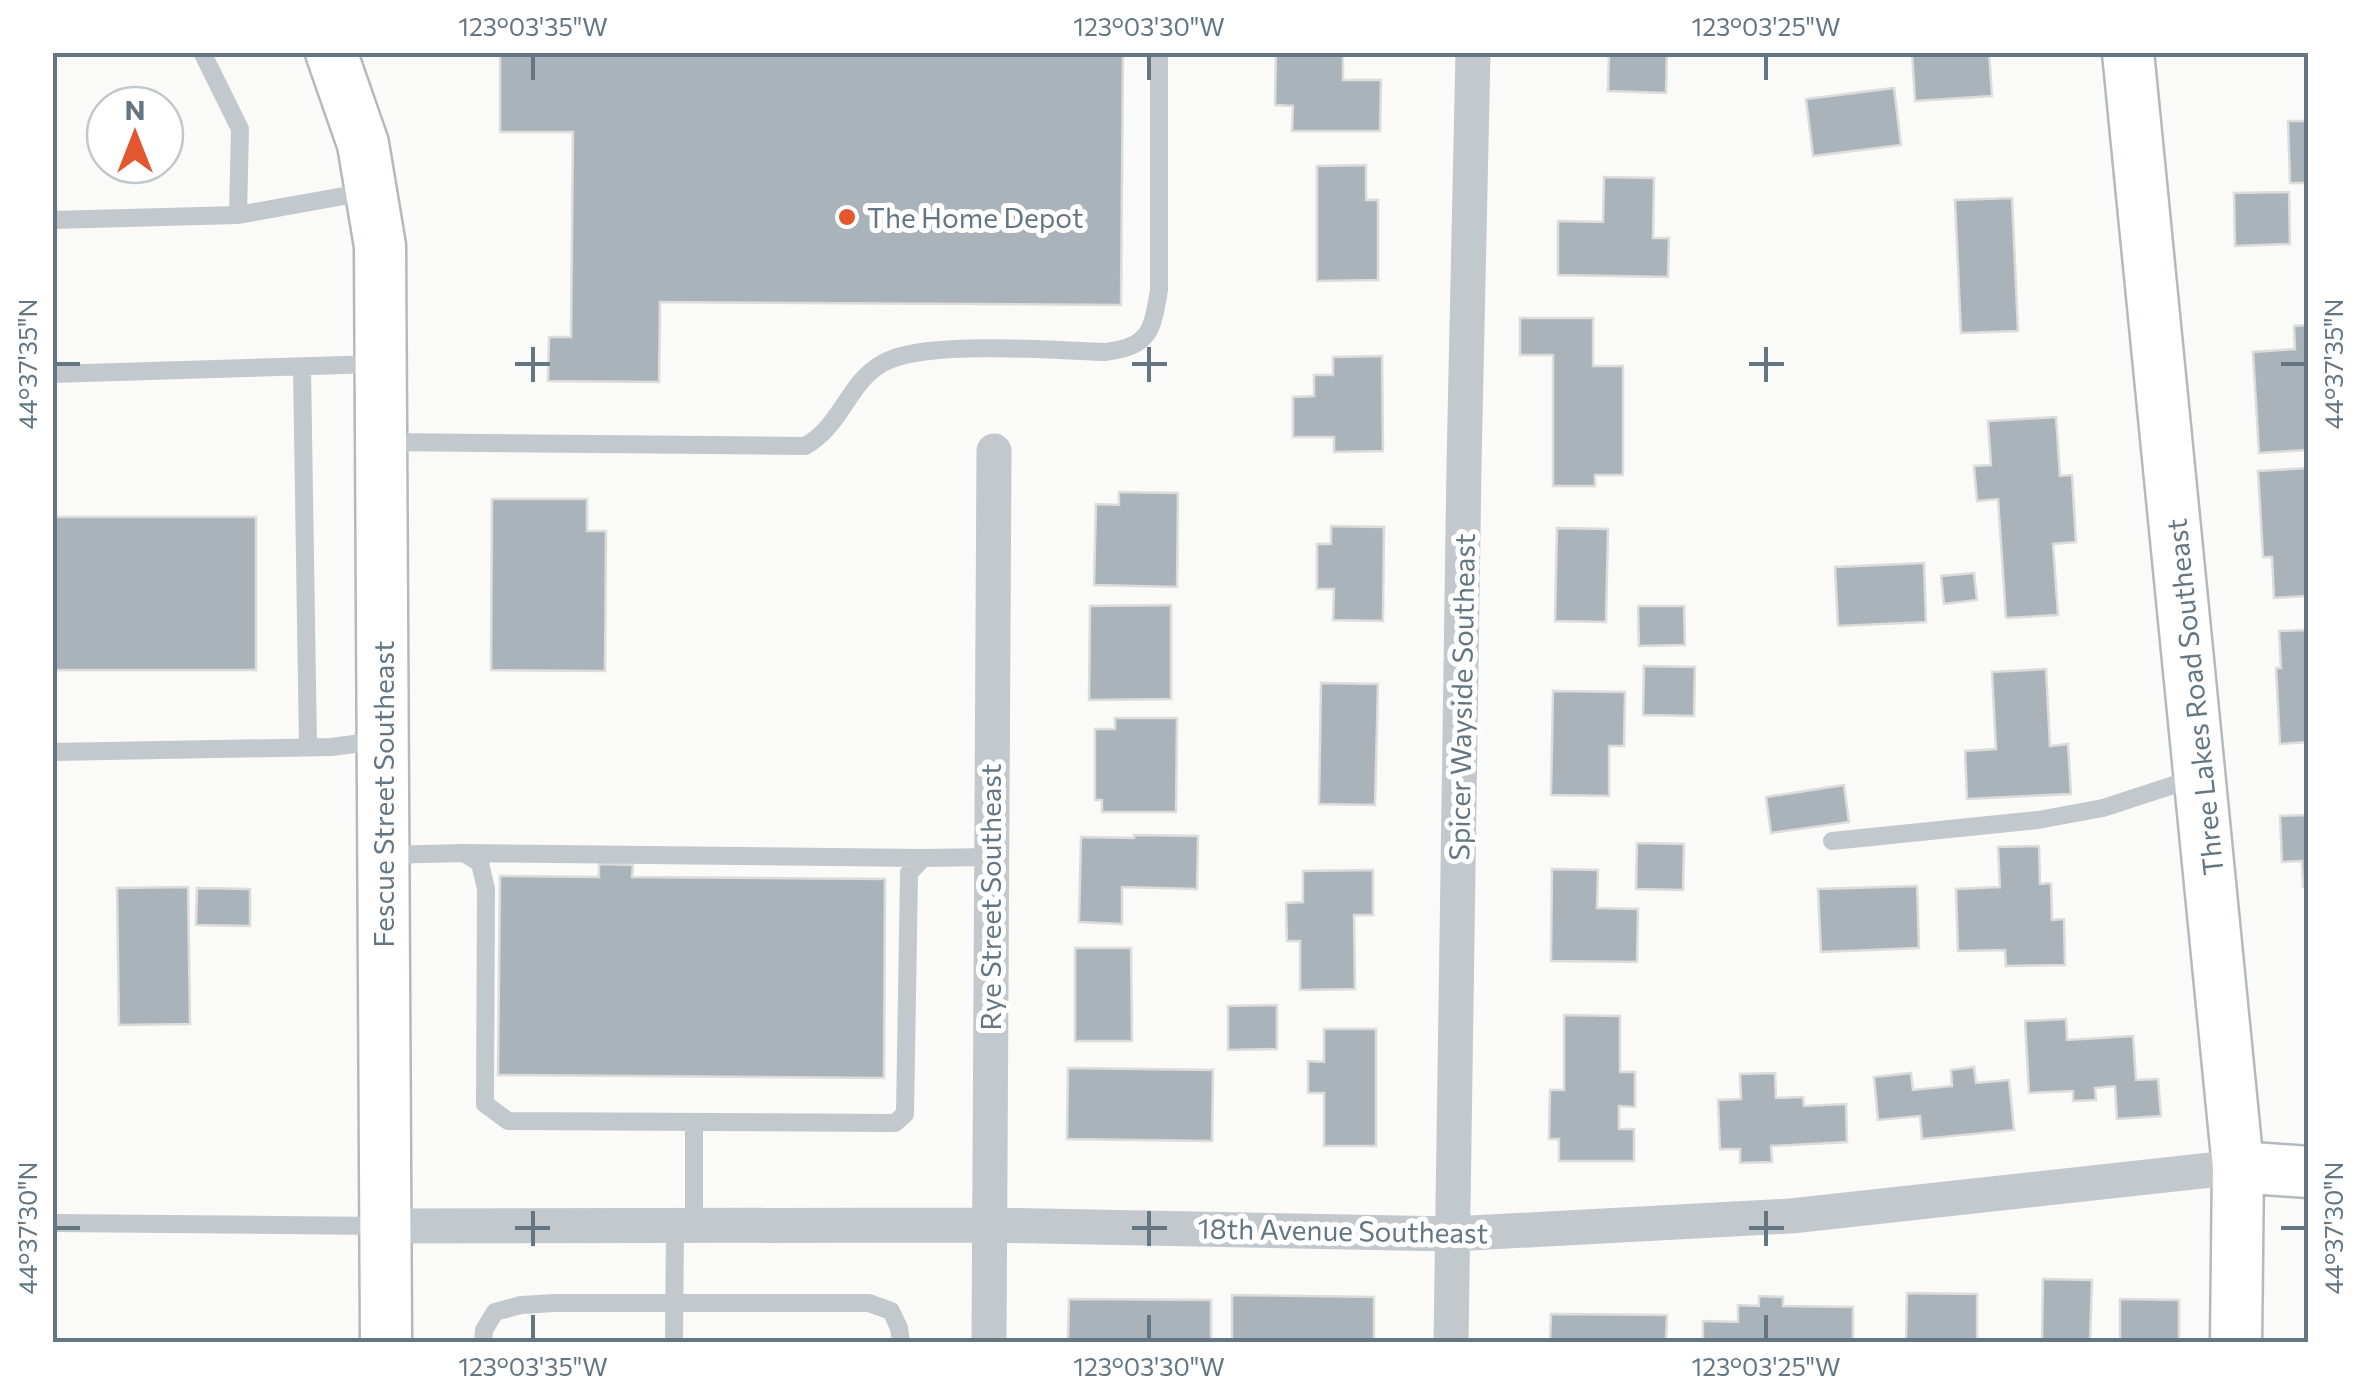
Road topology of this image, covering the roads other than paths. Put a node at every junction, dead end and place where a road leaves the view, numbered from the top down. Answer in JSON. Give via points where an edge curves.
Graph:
{"nodes":[{"id":1,"x":202,"y":52,"type":"edge"},
{"id":2,"x":330,"y":52,"type":"edge"},
{"id":3,"x":1159,"y":52,"type":"edge"},
{"id":4,"x":1474,"y":52,"type":"edge"},
{"id":5,"x":2128,"y":52,"type":"edge"},
{"id":6,"x":371,"y":191,"type":"junction"},
{"id":7,"x":238,"y":215,"type":"junction"},
{"id":8,"x":52,"y":220,"type":"edge"},
{"id":9,"x":381,"y":364,"type":"junction"},
{"id":10,"x":302,"y":368,"type":"junction"},
{"id":11,"x":52,"y":374,"type":"edge"},
{"id":12,"x":381,"y":442,"type":"junction"},
{"id":13,"x":994,"y":452,"type":"dead end"},
{"id":14,"x":383,"y":741,"type":"junction"},
{"id":15,"x":308,"y":748,"type":"junction"},
{"id":16,"x":52,"y":752,"type":"edge"},
{"id":17,"x":2202,"y":776,"type":"junction"},
{"id":18,"x":1832,"y":841,"type":"dead end"},
{"id":19,"x":464,"y":853,"type":"junction"},
{"id":20,"x":384,"y":855,"type":"junction"},
{"id":21,"x":990,"y":857,"type":"junction"},
{"id":22,"x":924,"y":858,"type":"junction"},
{"id":23,"x":694,"y":1122,"type":"junction"},
{"id":24,"x":2238,"y":1167,"type":"junction"},
{"id":25,"x":2308,"y":1172,"type":"edge"},
{"id":26,"x":52,"y":1223,"type":"edge"},
{"id":27,"x":988,"y":1224,"type":"junction"},
{"id":28,"x":386,"y":1226,"type":"junction"},
{"id":29,"x":685,"y":1226,"type":"junction"},
{"id":30,"x":1452,"y":1234,"type":"junction"},
{"id":31,"x":674,"y":1304,"type":"junction"},
{"id":32,"x":386,"y":1342,"type":"edge"},
{"id":33,"x":483,"y":1342,"type":"edge"},
{"id":34,"x":674,"y":1342,"type":"edge"},
{"id":35,"x":901,"y":1342,"type":"edge"},
{"id":36,"x":989,"y":1342,"type":"edge"},
{"id":37,"x":1451,"y":1342,"type":"edge"},
{"id":38,"x":2236,"y":1342,"type":"edge"}],
"edges":[{"from":1,"to":7,"type":"lane","via":[[240,129]]},
{"from":2,"to":6,"type":"street","name":"Fescue Street Southeast","via":[[363,144]]},
{"from":3,"to":12,"type":"lane","via":[[1159,290],[1147,334],[1131,348],[942,350],[882,362],[858,383],[824,436],[805,446]]},
{"from":4,"to":30,"type":"street","name":"Spicer Wayside Southeast"},
{"from":5,"to":17,"type":"street","name":"Three Lakes Road Southeast"},
{"from":6,"to":7,"type":"lane"},
{"from":6,"to":9,"type":"street","name":"Fescue Street Southeast","via":[[380,246]]},
{"from":7,"to":8,"type":"lane"},
{"from":9,"to":10,"type":"lane"},
{"from":9,"to":12,"type":"street","name":"Fescue Street Southeast"},
{"from":10,"to":11,"type":"lane"},
{"from":10,"to":15,"type":"lane"},
{"from":12,"to":14,"type":"street","name":"Fescue Street Southeast"},
{"from":13,"to":21,"type":"street","name":"Rye Street Southeast"},
{"from":14,"to":15,"type":"lane"},
{"from":14,"to":20,"type":"street","name":"Fescue Street Southeast"},
{"from":15,"to":16,"type":"lane"},
{"from":17,"to":18,"type":"lane","via":[[2103,808],[2038,820]]},
{"from":17,"to":24,"type":"street","name":"Three Lakes Road Southeast"},
{"from":19,"to":20,"type":"lane"},
{"from":19,"to":22,"type":"lane"},
{"from":19,"to":23,"type":"lane","via":[[480,863],[486,889],[485,1104],[508,1121]]},
{"from":20,"to":28,"type":"street","name":"Fescue Street Southeast"},
{"from":21,"to":22,"type":"lane"},
{"from":21,"to":27,"type":"street","name":"Rye Street Southeast"},
{"from":22,"to":23,"type":"lane","via":[[909,872],[905,1114],[894,1122]]},
{"from":23,"to":29,"type":"lane"},
{"from":24,"to":25,"type":"street"},
{"from":24,"to":30,"type":"street","name":"18th Avenue Southeast","via":[[1791,1216]]},
{"from":24,"to":38,"type":"street","name":"Three Lakes Road Southeast"},
{"from":26,"to":28,"type":"lane"},
{"from":27,"to":29,"type":"street","name":"18th Avenue Southeast"},
{"from":27,"to":30,"type":"street","name":"18th Avenue Southeast"},
{"from":27,"to":36,"type":"street","name":"Rye Street Southeast"},
{"from":28,"to":29,"type":"street","name":"18th Avenue Southeast"},
{"from":28,"to":32,"type":"street","name":"Fescue Street Southeast"},
{"from":29,"to":31,"type":"lane"},
{"from":30,"to":37,"type":"street","name":"Spicer Wayside Southeast"},
{"from":31,"to":33,"type":"lane","via":[[521,1305],[495,1312]]},
{"from":31,"to":34,"type":"lane"},
{"from":31,"to":35,"type":"lane","via":[[869,1304],[891,1311]]}]}
